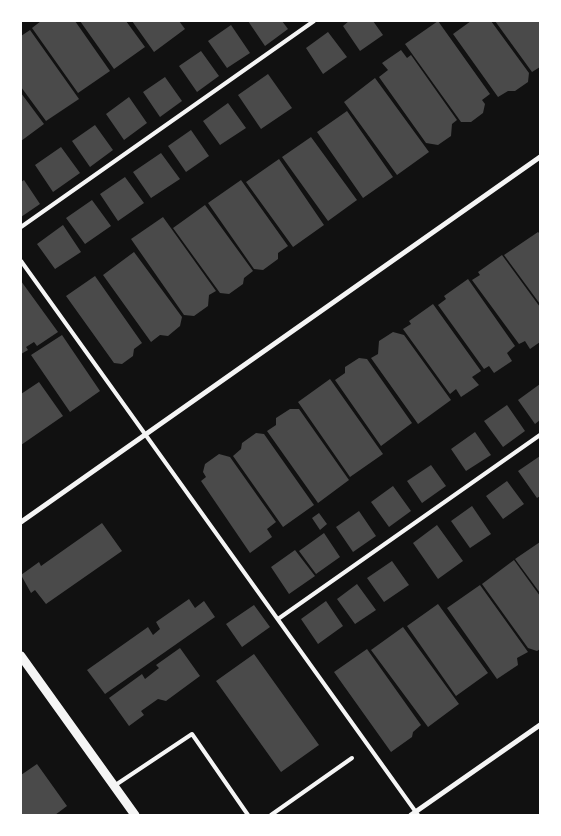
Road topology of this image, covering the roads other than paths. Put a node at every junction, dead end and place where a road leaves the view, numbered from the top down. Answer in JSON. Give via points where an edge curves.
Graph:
{"nodes":[{"id":1,"x":314,"y":21,"type":"edge"},
{"id":2,"x":540,"y":157,"type":"edge"},
{"id":3,"x":21,"y":228,"type":"edge"},
{"id":4,"x":21,"y":261,"type":"edge"},
{"id":5,"x":540,"y":434,"type":"edge"},
{"id":6,"x":146,"y":435,"type":"junction"},
{"id":7,"x":21,"y":522,"type":"edge"},
{"id":8,"x":278,"y":619,"type":"junction"},
{"id":9,"x":21,"y":656,"type":"edge"},
{"id":10,"x":540,"y":724,"type":"edge"},
{"id":11,"x":352,"y":758,"type":"dead end"},
{"id":12,"x":114,"y":786,"type":"junction"},
{"id":13,"x":415,"y":814,"type":"edge"},
{"id":14,"x":135,"y":815,"type":"edge"},
{"id":15,"x":248,"y":815,"type":"edge"},
{"id":16,"x":271,"y":815,"type":"edge"}],
"edges":[{"from":1,"to":3,"type":"lane"},
{"from":2,"to":6,"type":"street"},
{"from":4,"to":6,"type":"lane"},
{"from":5,"to":8,"type":"lane"},
{"from":6,"to":7,"type":"street"},
{"from":6,"to":8,"type":"lane"},
{"from":8,"to":13,"type":"lane"},
{"from":9,"to":12,"type":"street"},
{"from":10,"to":13,"type":"street"},
{"from":11,"to":16,"type":"lane"},
{"from":12,"to":14,"type":"street"},
{"from":12,"to":15,"type":"lane","via":[[192,734]]}]}
